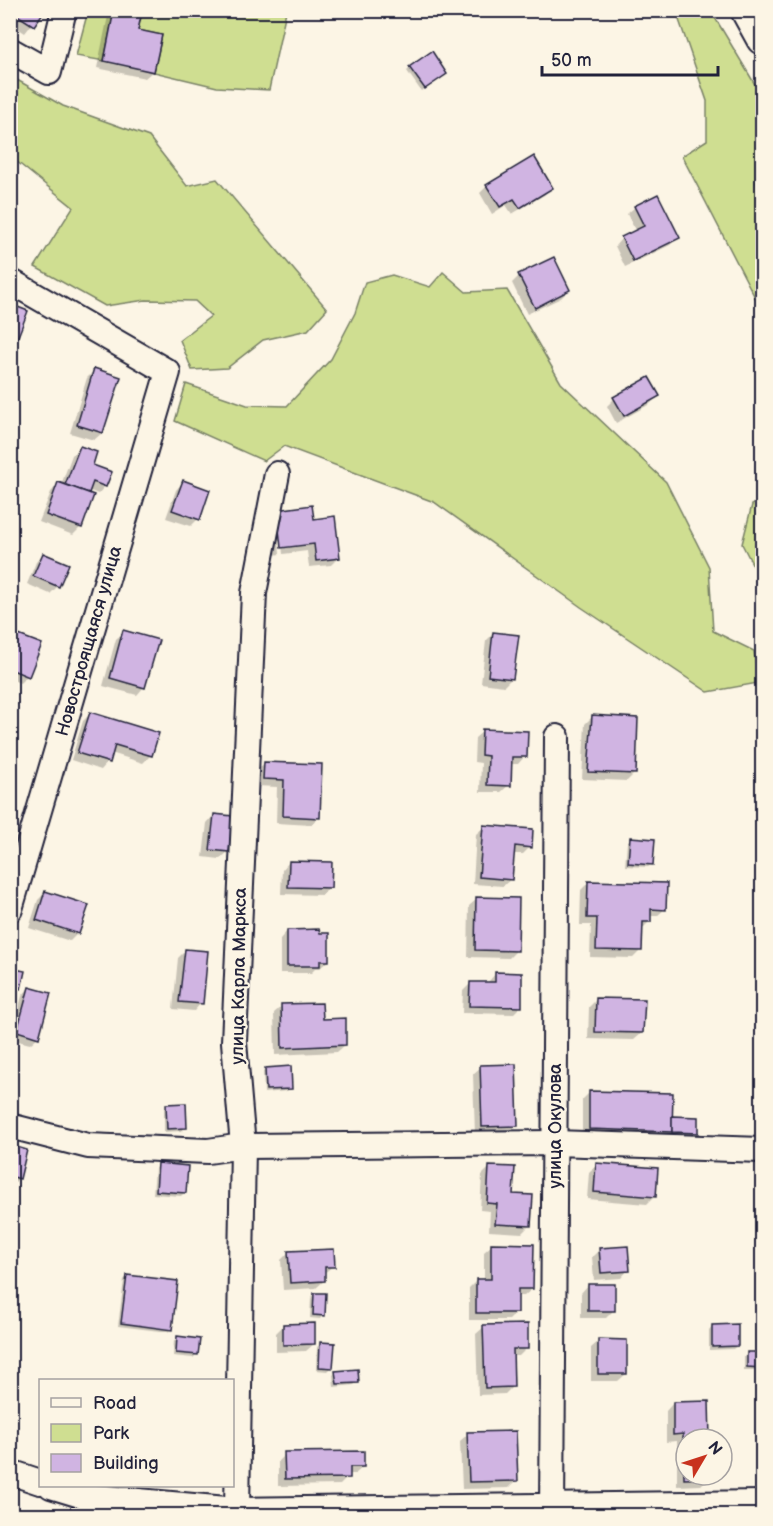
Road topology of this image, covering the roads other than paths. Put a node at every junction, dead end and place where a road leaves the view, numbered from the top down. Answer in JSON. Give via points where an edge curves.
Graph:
{"nodes":[{"id":1,"x":64,"y":10,"type":"edge"},
{"id":2,"x":746,"y":10,"type":"edge"},
{"id":3,"x":762,"y":39,"type":"edge"},
{"id":4,"x":10,"y":50,"type":"edge"},
{"id":5,"x":10,"y":281,"type":"edge"},
{"id":6,"x":277,"y":474,"type":"dead end"},
{"id":7,"x":557,"y":737,"type":"dead end"},
{"id":8,"x":10,"y":909,"type":"edge"},
{"id":9,"x":10,"y":1126,"type":"edge"},
{"id":10,"x":555,"y":1143,"type":"junction"},
{"id":11,"x":243,"y":1146,"type":"junction"},
{"id":12,"x":762,"y":1150,"type":"edge"},
{"id":13,"x":10,"y":1472,"type":"edge"},
{"id":14,"x":39,"y":1482,"type":"edge"},
{"id":15,"x":57,"y":1487,"type":"edge"},
{"id":16,"x":762,"y":1503,"type":"edge"},
{"id":17,"x":552,"y":1510,"type":"edge"},
{"id":18,"x":238,"y":1513,"type":"edge"}],
"edges":[{"from":1,"to":4,"type":"street","via":[[49,72]]},
{"from":2,"to":3,"type":"main road"},
{"from":5,"to":8,"type":"street","name":"Новостроящаяся улица","via":[[168,372]]},
{"from":6,"to":11,"type":"street","name":"улица Карла Маркса","via":[[254,593],[234,1042]]},
{"from":7,"to":10,"type":"street","name":"улица Окулова"},
{"from":9,"to":11,"type":"street","via":[[88,1146],[208,1151]]},
{"from":10,"to":11,"type":"street"},
{"from":10,"to":12,"type":"street"},
{"from":10,"to":17,"type":"street","name":"улица Окулова"},
{"from":11,"to":18,"type":"street","name":"улица Карла Маркса"},
{"from":13,"to":14,"type":"street"},
{"from":15,"to":18,"type":"street","via":[[84,1496]]},
{"from":16,"to":17,"type":"street"},
{"from":17,"to":18,"type":"street"}]}
